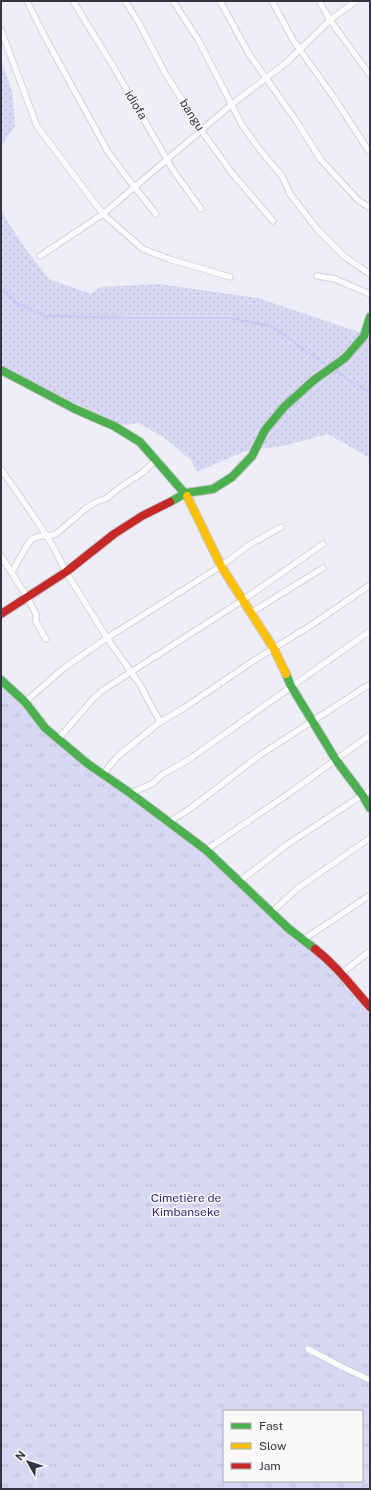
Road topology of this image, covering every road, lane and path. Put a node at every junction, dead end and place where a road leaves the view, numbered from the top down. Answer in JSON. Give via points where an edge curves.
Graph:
{"nodes":[{"id":1,"x":27,"y":1,"type":"edge"},
{"id":2,"x":73,"y":1,"type":"edge"},
{"id":3,"x":125,"y":1,"type":"edge"},
{"id":4,"x":173,"y":1,"type":"edge"},
{"id":5,"x":220,"y":1,"type":"edge"},
{"id":6,"x":272,"y":1,"type":"edge"},
{"id":7,"x":318,"y":1,"type":"edge"},
{"id":8,"x":356,"y":1,"type":"edge"},
{"id":9,"x":330,"y":20,"type":"junction"},
{"id":10,"x":1,"y":30,"type":"edge"},
{"id":11,"x":300,"y":49,"type":"junction"},
{"id":12,"x":370,"y":75,"type":"edge"},
{"id":13,"x":266,"y":78,"type":"junction"},
{"id":14,"x":231,"y":105,"type":"junction"},
{"id":15,"x":202,"y":130,"type":"junction"},
{"id":16,"x":370,"y":152,"type":"edge"},
{"id":17,"x":168,"y":160,"type":"junction"},
{"id":18,"x":134,"y":187,"type":"junction"},
{"id":19,"x":201,"y":208,"type":"dead end"},
{"id":20,"x":370,"y":208,"type":"edge"},
{"id":21,"x":103,"y":214,"type":"junction"},
{"id":22,"x":156,"y":214,"type":"dead end"},
{"id":23,"x":273,"y":221,"type":"dead end"},
{"id":24,"x":40,"y":256,"type":"dead end"},
{"id":25,"x":370,"y":274,"type":"edge"},
{"id":26,"x":316,"y":276,"type":"dead end"},
{"id":27,"x":230,"y":277,"type":"dead end"},
{"id":28,"x":370,"y":294,"type":"edge"},
{"id":29,"x":370,"y":318,"type":"edge"},
{"id":30,"x":367,"y":336,"type":"edge"},
{"id":31,"x":1,"y":370,"type":"edge"},
{"id":32,"x":157,"y":459,"type":"junction"},
{"id":33,"x":1,"y":469,"type":"edge"},
{"id":34,"x":186,"y":493,"type":"junction"},
{"id":35,"x":281,"y":527,"type":"dead end"},
{"id":36,"x":47,"y":536,"type":"junction"},
{"id":37,"x":323,"y":544,"type":"dead end"},
{"id":38,"x":1,"y":556,"type":"edge"},
{"id":39,"x":221,"y":566,"type":"junction"},
{"id":40,"x":323,"y":568,"type":"dead end"},
{"id":41,"x":12,"y":572,"type":"junction"},
{"id":42,"x":66,"y":572,"type":"junction"},
{"id":43,"x":370,"y":585,"type":"edge"},
{"id":44,"x":27,"y":597,"type":"junction"},
{"id":45,"x":243,"y":600,"type":"junction"},
{"id":46,"x":252,"y":612,"type":"junction"},
{"id":47,"x":1,"y":614,"type":"edge"},
{"id":48,"x":370,"y":632,"type":"edge"},
{"id":49,"x":107,"y":638,"type":"junction"},
{"id":50,"x":46,"y":639,"type":"dead end"},
{"id":51,"x":274,"y":649,"type":"junction"},
{"id":52,"x":131,"y":671,"type":"junction"},
{"id":53,"x":1,"y":680,"type":"edge"},
{"id":54,"x":370,"y":684,"type":"edge"},
{"id":55,"x":291,"y":686,"type":"junction"},
{"id":56,"x":25,"y":702,"type":"junction"},
{"id":57,"x":312,"y":721,"type":"junction"},
{"id":58,"x":160,"y":722,"type":"junction"},
{"id":59,"x":370,"y":735,"type":"edge"},
{"id":60,"x":58,"y":739,"type":"junction"},
{"id":61,"x":336,"y":760,"type":"junction"},
{"id":62,"x":103,"y":774,"type":"junction"},
{"id":63,"x":370,"y":790,"type":"edge"},
{"id":64,"x":130,"y":793,"type":"junction"},
{"id":65,"x":362,"y":796,"type":"junction"},
{"id":66,"x":370,"y":808,"type":"edge"},
{"id":67,"x":168,"y":823,"type":"junction"},
{"id":68,"x":370,"y":838,"type":"edge"},
{"id":69,"x":206,"y":850,"type":"junction"},
{"id":70,"x":240,"y":881,"type":"junction"},
{"id":71,"x":370,"y":896,"type":"edge"},
{"id":72,"x":272,"y":912,"type":"junction"},
{"id":73,"x":303,"y":940,"type":"junction"},
{"id":74,"x":370,"y":951,"type":"edge"},
{"id":75,"x":342,"y":973,"type":"junction"},
{"id":76,"x":369,"y":1003,"type":"edge"},
{"id":77,"x":308,"y":1349,"type":"dead end"},
{"id":78,"x":370,"y":1380,"type":"edge"}],
"edges":[{"from":1,"to":18,"type":"street","via":[[104,144]]},
{"from":2,"to":17,"type":"street","name":"idiofa"},
{"from":3,"to":15,"type":"street","name":"bangu","via":[[165,73]]},
{"from":4,"to":14,"type":"street","via":[[199,41]]},
{"from":5,"to":13,"type":"street","via":[[249,54]]},
{"from":6,"to":11,"type":"street"},
{"from":7,"to":9,"type":"street"},
{"from":8,"to":9,"type":"street"},
{"from":9,"to":11,"type":"street"},
{"from":9,"to":12,"type":"street"},
{"from":10,"to":21,"type":"street","via":[[37,126]]},
{"from":11,"to":13,"type":"street"},
{"from":11,"to":16,"type":"street"},
{"from":13,"to":14,"type":"street"},
{"from":13,"to":20,"type":"street","via":[[321,160],[358,200]]},
{"from":14,"to":15,"type":"street"},
{"from":14,"to":25,"type":"street","via":[[246,131],[282,176],[290,194],[318,230],[345,257]]},
{"from":15,"to":17,"type":"street"},
{"from":15,"to":23,"type":"street","name":"bangu","via":[[232,173]]},
{"from":17,"to":18,"type":"street"},
{"from":17,"to":19,"type":"street","name":"idiofa"},
{"from":18,"to":21,"type":"street"},
{"from":18,"to":22,"type":"street"},
{"from":21,"to":24,"type":"street"},
{"from":21,"to":27,"type":"street","via":[[143,249]]},
{"from":26,"to":28,"type":"street","via":[[334,279]]},
{"from":29,"to":30,"type":"street"},
{"from":30,"to":34,"type":"street","via":[[345,358],[314,380],[284,407],[265,430],[252,456],[232,477],[213,490]]},
{"from":31,"to":32,"type":"street","via":[[75,409],[114,426],[140,442]]},
{"from":32,"to":34,"type":"street"},
{"from":32,"to":36,"type":"street","via":[[107,498],[84,510],[56,534]]},
{"from":33,"to":36,"type":"street"},
{"from":34,"to":39,"type":"street"},
{"from":34,"to":42,"type":"street","via":[[114,534]]},
{"from":35,"to":39,"type":"street","via":[[249,545]]},
{"from":36,"to":41,"type":"street","via":[[32,540]]},
{"from":36,"to":42,"type":"street"},
{"from":37,"to":45,"type":"street"},
{"from":38,"to":41,"type":"street"},
{"from":39,"to":45,"type":"street"},
{"from":39,"to":49,"type":"street"},
{"from":40,"to":46,"type":"street"},
{"from":41,"to":44,"type":"street"},
{"from":42,"to":44,"type":"street"},
{"from":42,"to":49,"type":"street"},
{"from":43,"to":51,"type":"street"},
{"from":44,"to":47,"type":"street"},
{"from":44,"to":50,"type":"street","via":[[36,614],[36,622]]},
{"from":45,"to":46,"type":"street"},
{"from":45,"to":52,"type":"street"},
{"from":46,"to":51,"type":"street"},
{"from":48,"to":55,"type":"street"},
{"from":49,"to":52,"type":"street"},
{"from":49,"to":56,"type":"street","via":[[64,668]]},
{"from":51,"to":55,"type":"street"},
{"from":51,"to":58,"type":"street"},
{"from":52,"to":58,"type":"street"},
{"from":52,"to":60,"type":"street","via":[[98,695]]},
{"from":53,"to":56,"type":"street"},
{"from":54,"to":57,"type":"street"},
{"from":55,"to":57,"type":"street"},
{"from":55,"to":64,"type":"street","via":[[152,784]]},
{"from":56,"to":60,"type":"street","via":[[45,728]]},
{"from":57,"to":61,"type":"street"},
{"from":57,"to":67,"type":"street","via":[[260,755]]},
{"from":58,"to":62,"type":"street","via":[[118,756]]},
{"from":59,"to":61,"type":"street"},
{"from":60,"to":62,"type":"street"},
{"from":61,"to":65,"type":"street"},
{"from":61,"to":69,"type":"street"},
{"from":62,"to":64,"type":"street"},
{"from":63,"to":65,"type":"street"},
{"from":64,"to":67,"type":"street"},
{"from":65,"to":66,"type":"street"},
{"from":65,"to":70,"type":"street","via":[[288,844]]},
{"from":67,"to":69,"type":"street"},
{"from":68,"to":72,"type":"street","via":[[298,888]]},
{"from":69,"to":70,"type":"street"},
{"from":70,"to":72,"type":"street"},
{"from":71,"to":73,"type":"street"},
{"from":72,"to":73,"type":"street"},
{"from":73,"to":75,"type":"street"},
{"from":74,"to":75,"type":"street"},
{"from":75,"to":76,"type":"street"},
{"from":77,"to":78,"type":"street"}]}
